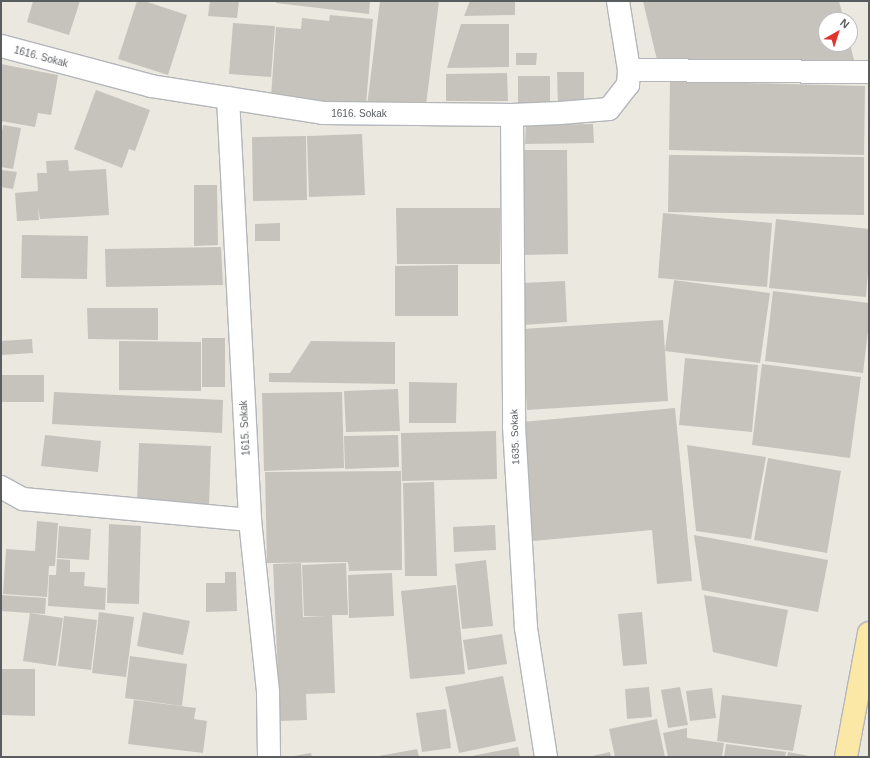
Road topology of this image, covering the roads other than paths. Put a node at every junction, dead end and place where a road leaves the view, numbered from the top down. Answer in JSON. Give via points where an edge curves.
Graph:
{"nodes":[{"id":1,"x":618,"y":1,"type":"edge"},
{"id":2,"x":1,"y":46,"type":"edge"},
{"id":3,"x":629,"y":70,"type":"junction"},
{"id":4,"x":869,"y":72,"type":"edge"},
{"id":5,"x":228,"y":98,"type":"junction"},
{"id":6,"x":512,"y":115,"type":"junction"},
{"id":7,"x":1,"y":487,"type":"edge"},
{"id":8,"x":250,"y":520,"type":"junction"},
{"id":9,"x":869,"y":633,"type":"edge"},
{"id":10,"x":270,"y":757,"type":"edge"},
{"id":11,"x":546,"y":757,"type":"edge"},
{"id":12,"x":846,"y":757,"type":"edge"}],
"edges":[{"from":1,"to":3,"type":"street","name":"1616. Sokak"},
{"from":2,"to":5,"type":"street","name":"1616. Sokak","via":[[151,86]]},
{"from":3,"to":4,"type":"street"},
{"from":3,"to":6,"type":"street","name":"1616. Sokak","via":[[628,85],[609,109]]},
{"from":5,"to":6,"type":"street","name":"1616. Sokak","via":[[323,113]]},
{"from":5,"to":8,"type":"street","name":"1615. Sokak"},
{"from":6,"to":11,"type":"street","name":"1635. Sokak","via":[[514,426],[526,628]]},
{"from":7,"to":8,"type":"street","via":[[23,499]]},
{"from":8,"to":10,"type":"street","name":"1615. Sokak","via":[[268,692]]},
{"from":9,"to":12,"type":"main road"}]}
